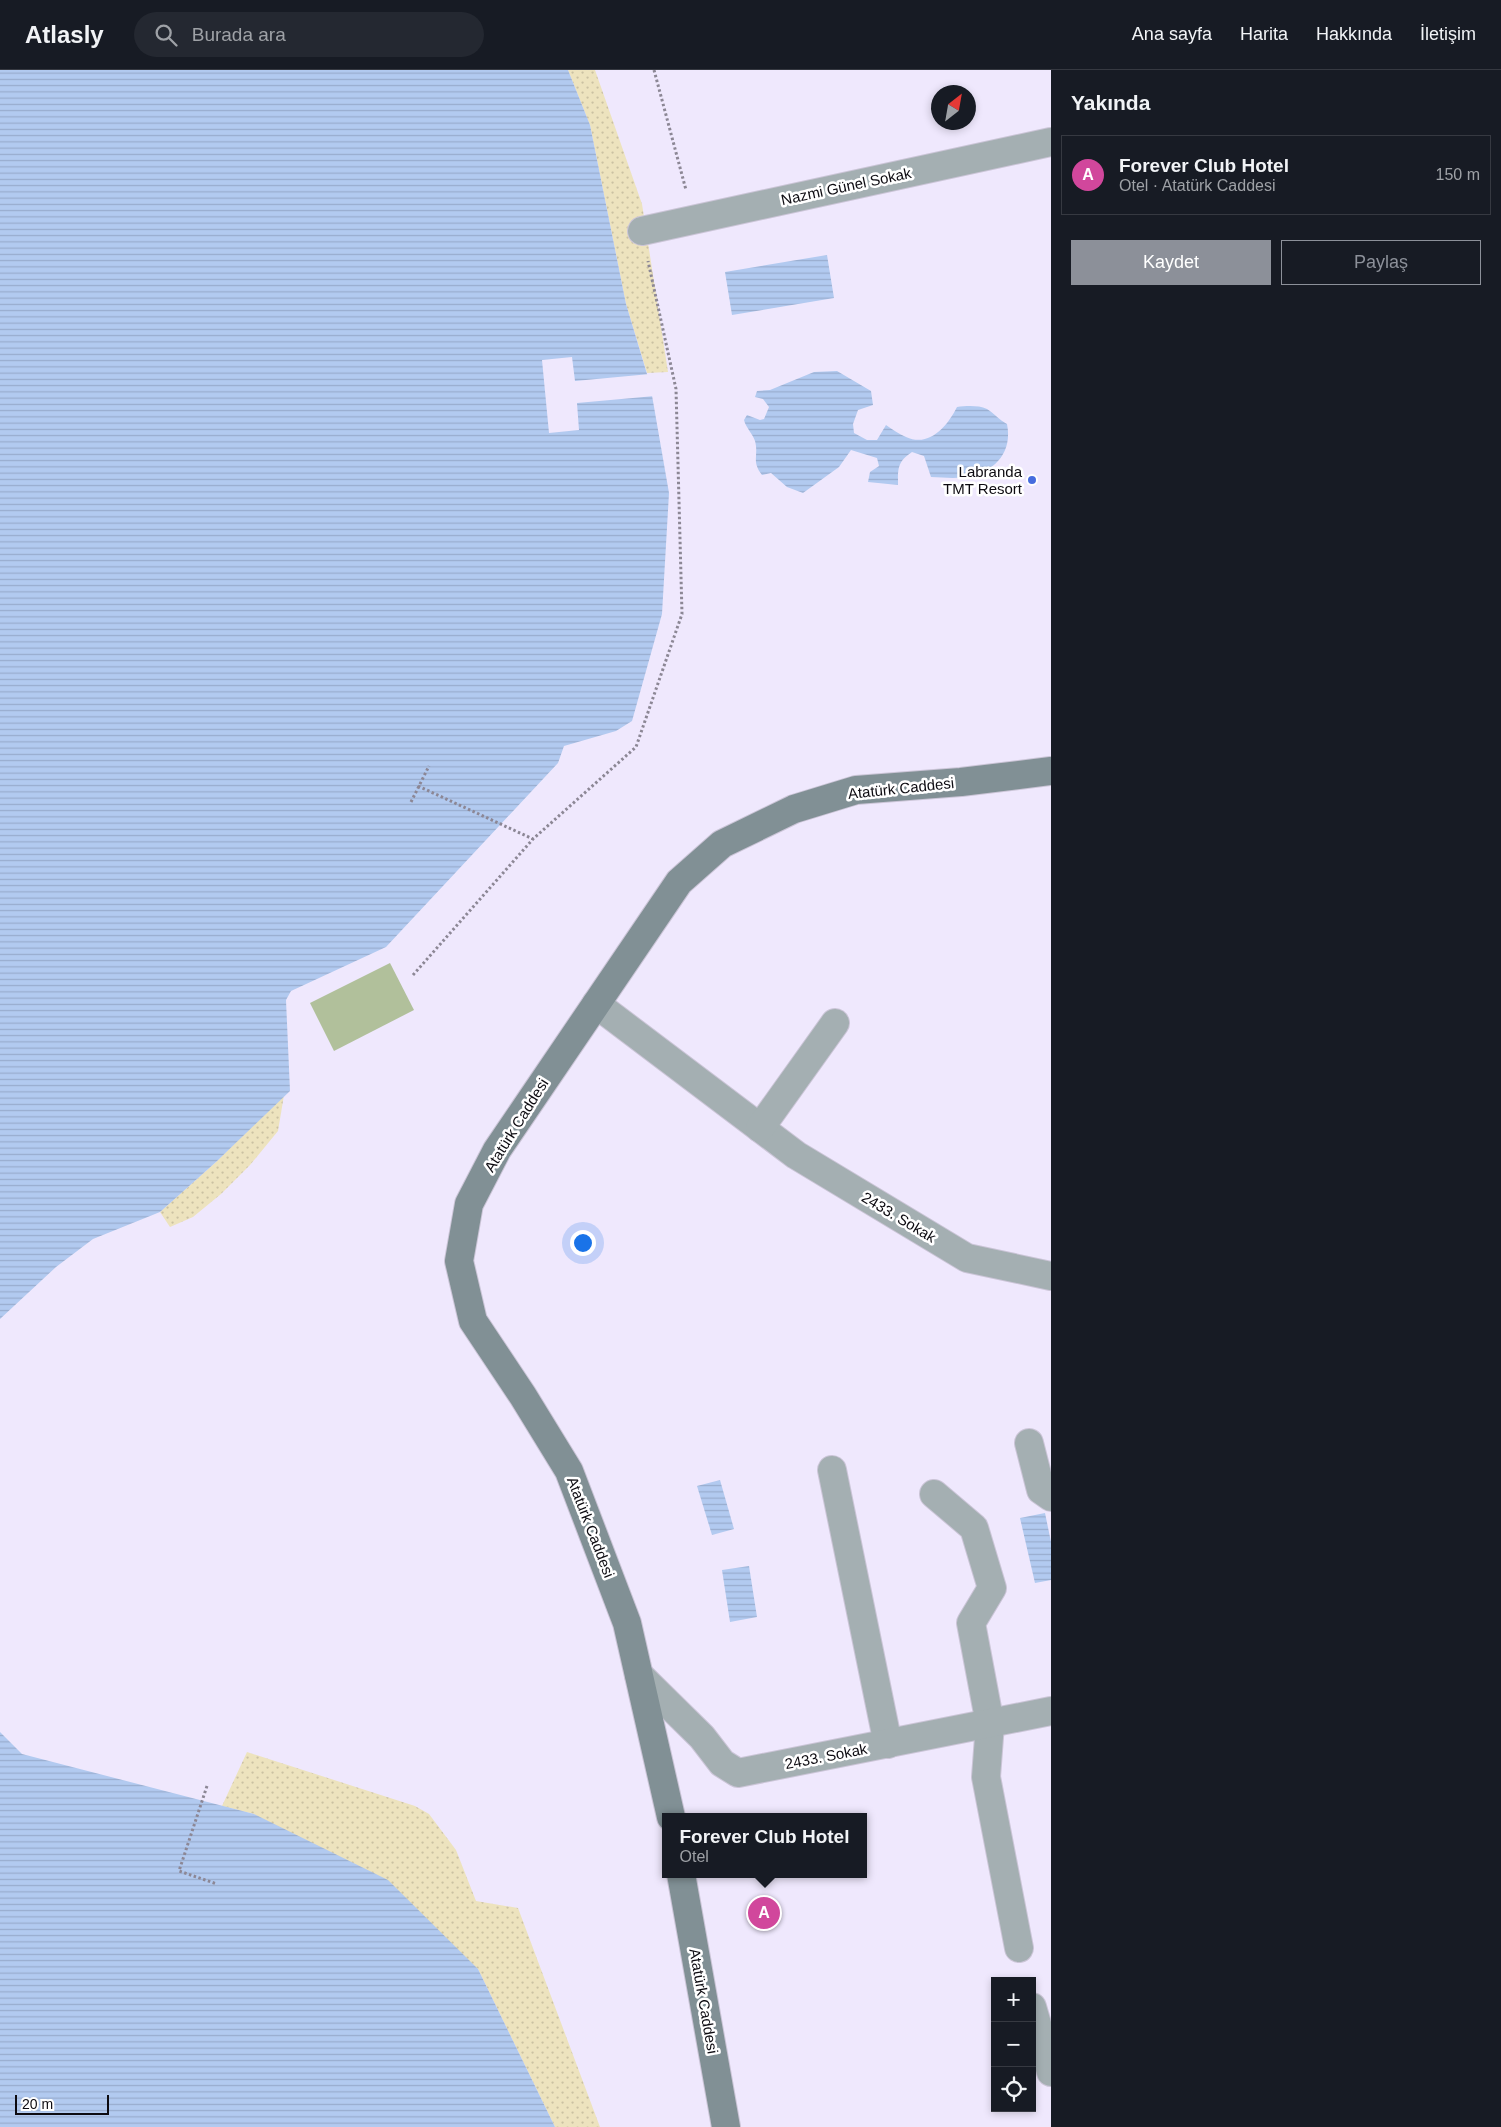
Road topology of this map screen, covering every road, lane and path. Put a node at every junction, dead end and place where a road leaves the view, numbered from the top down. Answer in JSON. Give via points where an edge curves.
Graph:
{"nodes":[{"id":1,"x":654,"y":70,"type":"edge"},
{"id":2,"x":1051,"y":142,"type":"edge"},
{"id":3,"x":694,"y":220,"type":"junction"},
{"id":4,"x":642,"y":231,"type":"joint"},
{"id":5,"x":429,"y":766,"type":"dead end"},
{"id":6,"x":1051,"y":771,"type":"edge"},
{"id":7,"x":418,"y":786,"type":"junction"},
{"id":8,"x":411,"y":802,"type":"dead end"},
{"id":9,"x":533,"y":839,"type":"junction"},
{"id":10,"x":413,"y":975,"type":"dead end"},
{"id":11,"x":596,"y":1004,"type":"junction"},
{"id":12,"x":835,"y":1023,"type":"dead end"},
{"id":13,"x":760,"y":1128,"type":"junction"},
{"id":14,"x":1051,"y":1276,"type":"edge"},
{"id":15,"x":1029,"y":1443,"type":"dead end"},
{"id":16,"x":832,"y":1470,"type":"dead end"},
{"id":17,"x":934,"y":1494,"type":"dead end"},
{"id":18,"x":1051,"y":1497,"type":"edge"},
{"id":19,"x":639,"y":1675,"type":"junction"},
{"id":20,"x":1051,"y":1711,"type":"edge"},
{"id":21,"x":990,"y":1724,"type":"junction"},
{"id":22,"x":888,"y":1744,"type":"junction"},
{"id":23,"x":207,"y":1786,"type":"dead end"},
{"id":24,"x":670,"y":1813,"type":"edge"},
{"id":25,"x":682,"y":1878,"type":"edge"},
{"id":26,"x":217,"y":1884,"type":"dead end"},
{"id":27,"x":1019,"y":1948,"type":"dead end"},
{"id":28,"x":1036,"y":2021,"type":"edge"},
{"id":29,"x":1051,"y":2072,"type":"edge"},
{"id":30,"x":726,"y":2127,"type":"edge"}],
"edges":[{"from":1,"to":3,"type":"path"},
{"from":2,"to":3,"type":"street","name":"Nazmi Günel Sokak"},
{"from":3,"to":4,"type":"street","name":"Nazmi Günel Sokak"},
{"from":4,"to":9,"type":"path","via":[[676,389],[682,614],[636,747]]},
{"from":5,"to":7,"type":"path"},
{"from":6,"to":11,"type":"street","name":"Atatürk Caddesi","via":[[856,790],[794,809],[722,844],[679,882]]},
{"from":7,"to":8,"type":"path"},
{"from":7,"to":9,"type":"path"},
{"from":9,"to":10,"type":"path"},
{"from":11,"to":13,"type":"street","name":"2433. Sokak"},
{"from":11,"to":19,"type":"street","name":"Atatürk Caddesi","via":[[497,1150],[469,1204],[459,1261],[473,1321],[569,1471],[627,1622]]},
{"from":12,"to":13,"type":"street"},
{"from":13,"to":14,"type":"street","name":"2433. Sokak","via":[[796,1155],[967,1258]]},
{"from":15,"to":18,"type":"street","via":[[1041,1490]]},
{"from":16,"to":22,"type":"street"},
{"from":17,"to":21,"type":"street","via":[[974,1528],[992,1588],[971,1623]]},
{"from":19,"to":22,"type":"street","name":"2433. Sokak","via":[[702,1737],[722,1764],[738,1773]]},
{"from":19,"to":24,"type":"street","name":"Atatürk Caddesi"},
{"from":20,"to":21,"type":"street","name":"2433. Sokak"},
{"from":21,"to":22,"type":"street","name":"2433. Sokak"},
{"from":21,"to":27,"type":"street","via":[[986,1777]]},
{"from":23,"to":26,"type":"path","via":[[179,1872]]},
{"from":25,"to":30,"type":"street","name":"Atatürk Caddesi"},
{"from":28,"to":29,"type":"street"}]}
